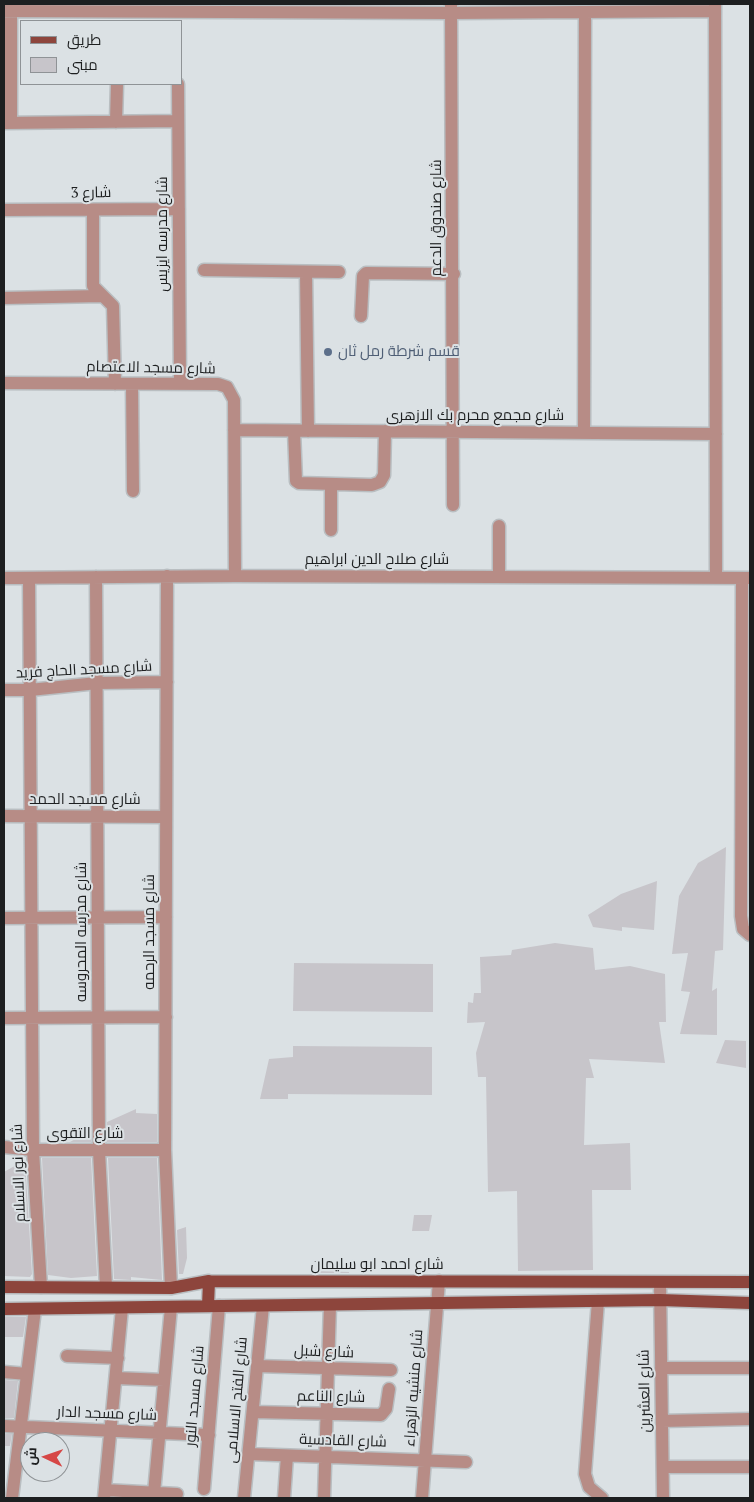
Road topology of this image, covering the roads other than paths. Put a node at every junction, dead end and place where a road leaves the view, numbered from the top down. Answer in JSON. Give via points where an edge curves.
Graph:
{"nodes":[{"id":1,"x":715,"y":7,"type":"edge"},
{"id":2,"x":451,"y":8,"type":"edge"},
{"id":3,"x":589,"y":9,"type":"edge"},
{"id":4,"x":7,"y":11,"type":"edge"},
{"id":5,"x":117,"y":16,"type":"edge"},
{"id":6,"x":177,"y":16,"type":"edge"},
{"id":7,"x":117,"y":85,"type":"edge"},
{"id":8,"x":178,"y":85,"type":"edge"},
{"id":9,"x":178,"y":121,"type":"junction"},
{"id":10,"x":116,"y":122,"type":"junction"},
{"id":11,"x":7,"y":123,"type":"edge"},
{"id":12,"x":179,"y":209,"type":"junction"},
{"id":13,"x":4,"y":210,"type":"edge"},
{"id":14,"x":92,"y":210,"type":"junction"},
{"id":15,"x":204,"y":270,"type":"dead end"},
{"id":16,"x":306,"y":272,"type":"junction"},
{"id":17,"x":339,"y":272,"type":"dead end"},
{"id":18,"x":454,"y":274,"type":"junction"},
{"id":19,"x":101,"y":296,"type":"junction"},
{"id":20,"x":4,"y":298,"type":"edge"},
{"id":21,"x":362,"y":316,"type":"dead end"},
{"id":22,"x":4,"y":383,"type":"edge"},
{"id":23,"x":115,"y":384,"type":"junction"},
{"id":24,"x":132,"y":384,"type":"junction"},
{"id":25,"x":180,"y":384,"type":"junction"},
{"id":26,"x":234,"y":430,"type":"junction"},
{"id":27,"x":294,"y":430,"type":"junction"},
{"id":28,"x":308,"y":431,"type":"junction"},
{"id":29,"x":385,"y":431,"type":"junction"},
{"id":30,"x":453,"y":432,"type":"junction"},
{"id":31,"x":584,"y":433,"type":"junction"},
{"id":32,"x":716,"y":434,"type":"junction"},
{"id":33,"x":331,"y":484,"type":"junction"},
{"id":34,"x":133,"y":491,"type":"dead end"},
{"id":35,"x":453,"y":505,"type":"dead end"},
{"id":36,"x":499,"y":526,"type":"dead end"},
{"id":37,"x":331,"y":530,"type":"dead end"},
{"id":38,"x":167,"y":576,"type":"junction"},
{"id":39,"x":235,"y":576,"type":"junction"},
{"id":40,"x":96,"y":577,"type":"junction"},
{"id":41,"x":499,"y":577,"type":"junction"},
{"id":42,"x":4,"y":578,"type":"edge"},
{"id":43,"x":29,"y":578,"type":"junction"},
{"id":44,"x":716,"y":578,"type":"junction"},
{"id":45,"x":746,"y":578,"type":"edge"},
{"id":46,"x":167,"y":682,"type":"junction"},
{"id":47,"x":97,"y":683,"type":"junction"},
{"id":48,"x":4,"y":690,"type":"edge"},
{"id":49,"x":30,"y":690,"type":"junction"},
{"id":50,"x":4,"y":816,"type":"edge"},
{"id":51,"x":31,"y":816,"type":"junction"},
{"id":52,"x":98,"y":817,"type":"junction"},
{"id":53,"x":166,"y":817,"type":"junction"},
{"id":54,"x":98,"y":917,"type":"junction"},
{"id":55,"x":166,"y":917,"type":"junction"},
{"id":56,"x":4,"y":918,"type":"edge"},
{"id":57,"x":32,"y":918,"type":"junction"},
{"id":58,"x":750,"y":935,"type":"edge"},
{"id":59,"x":166,"y":1017,"type":"junction"},
{"id":60,"x":4,"y":1018,"type":"edge"},
{"id":61,"x":32,"y":1018,"type":"junction"},
{"id":62,"x":99,"y":1018,"type":"junction"},
{"id":63,"x":4,"y":1147,"type":"edge"},
{"id":64,"x":33,"y":1150,"type":"junction"},
{"id":65,"x":165,"y":1150,"type":"junction"},
{"id":66,"x":99,"y":1151,"type":"junction"},
{"id":67,"x":209,"y":1281,"type":"junction"},
{"id":68,"x":439,"y":1281,"type":"junction"},
{"id":69,"x":750,"y":1282,"type":"edge"},
{"id":70,"x":660,"y":1283,"type":"junction"},
{"id":71,"x":4,"y":1287,"type":"edge"},
{"id":72,"x":41,"y":1287,"type":"junction"},
{"id":73,"x":106,"y":1287,"type":"junction"},
{"id":74,"x":171,"y":1288,"type":"junction"},
{"id":75,"x":598,"y":1300,"type":"junction"},
{"id":76,"x":660,"y":1300,"type":"junction"},
{"id":77,"x":437,"y":1303,"type":"junction"},
{"id":78,"x":750,"y":1303,"type":"edge"},
{"id":79,"x":330,"y":1305,"type":"junction"},
{"id":80,"x":213,"y":1306,"type":"junction"},
{"id":81,"x":263,"y":1306,"type":"junction"},
{"id":82,"x":171,"y":1307,"type":"junction"},
{"id":83,"x":122,"y":1308,"type":"junction"},
{"id":84,"x":4,"y":1309,"type":"edge"},
{"id":85,"x":35,"y":1309,"type":"junction"},
{"id":86,"x":66,"y":1356,"type":"dead end"},
{"id":87,"x":118,"y":1358,"type":"junction"},
{"id":88,"x":257,"y":1366,"type":"junction"},
{"id":89,"x":328,"y":1368,"type":"junction"},
{"id":90,"x":661,"y":1368,"type":"junction"},
{"id":91,"x":750,"y":1368,"type":"edge"},
{"id":92,"x":391,"y":1370,"type":"dead end"},
{"id":93,"x":4,"y":1372,"type":"edge"},
{"id":94,"x":27,"y":1374,"type":"junction"},
{"id":95,"x":116,"y":1378,"type":"junction"},
{"id":96,"x":164,"y":1380,"type":"junction"},
{"id":97,"x":389,"y":1388,"type":"dead end"},
{"id":98,"x":253,"y":1412,"type":"junction"},
{"id":99,"x":327,"y":1413,"type":"junction"},
{"id":100,"x":750,"y":1419,"type":"edge"},
{"id":101,"x":662,"y":1422,"type":"junction"},
{"id":102,"x":4,"y":1426,"type":"edge"},
{"id":103,"x":21,"y":1427,"type":"junction"},
{"id":104,"x":112,"y":1431,"type":"junction"},
{"id":105,"x":160,"y":1433,"type":"junction"},
{"id":106,"x":208,"y":1435,"type":"junction"},
{"id":107,"x":249,"y":1454,"type":"junction"},
{"id":108,"x":287,"y":1456,"type":"junction"},
{"id":109,"x":326,"y":1457,"type":"junction"},
{"id":110,"x":425,"y":1461,"type":"junction"},
{"id":111,"x":466,"y":1462,"type":"dead end"},
{"id":112,"x":663,"y":1467,"type":"junction"},
{"id":113,"x":750,"y":1467,"type":"edge"},
{"id":114,"x":9,"y":1480,"type":"edge"},
{"id":115,"x":204,"y":1489,"type":"dead end"},
{"id":116,"x":154,"y":1493,"type":"junction"},
{"id":117,"x":104,"y":1494,"type":"edge"},
{"id":118,"x":177,"y":1494,"type":"dead end"},
{"id":119,"x":12,"y":1498,"type":"edge"},
{"id":120,"x":244,"y":1498,"type":"edge"},
{"id":121,"x":284,"y":1498,"type":"edge"},
{"id":122,"x":324,"y":1498,"type":"edge"},
{"id":123,"x":422,"y":1498,"type":"edge"},
{"id":124,"x":602,"y":1498,"type":"edge"},
{"id":125,"x":663,"y":1498,"type":"edge"}],
"edges":[{"from":1,"to":3,"type":"street"},
{"from":1,"to":32,"type":"street"},
{"from":2,"to":3,"type":"street"},
{"from":2,"to":6,"type":"street"},
{"from":2,"to":18,"type":"street","name":"شارع صندوق الدعم"},
{"from":3,"to":31,"type":"street"},
{"from":4,"to":5,"type":"street"},
{"from":4,"to":11,"type":"street"},
{"from":5,"to":6,"type":"street"},
{"from":7,"to":10,"type":"street"},
{"from":8,"to":9,"type":"street","name":"شارع مدرسه ايزيس"},
{"from":9,"to":10,"type":"street"},
{"from":9,"to":12,"type":"street","name":"شارع مدرسه ايزيس"},
{"from":10,"to":11,"type":"street"},
{"from":12,"to":14,"type":"street","name":"شارع 3"},
{"from":12,"to":25,"type":"street","name":"شارع مدرسه ايزيس"},
{"from":13,"to":14,"type":"street","name":"شارع 3"},
{"from":14,"to":19,"type":"street","via":[[93,286]]},
{"from":15,"to":16,"type":"street"},
{"from":16,"to":17,"type":"street"},
{"from":16,"to":28,"type":"street"},
{"from":18,"to":21,"type":"street","via":[[366,273],[363,276]]},
{"from":18,"to":30,"type":"street","name":"شارع صندوق الدعم"},
{"from":19,"to":20,"type":"street"},
{"from":19,"to":23,"type":"street","via":[[110,302],[114,311]]},
{"from":22,"to":23,"type":"street","name":"شارع مسجد الاعتصام"},
{"from":23,"to":24,"type":"street","name":"شارع مسجد الاعتصام"},
{"from":24,"to":25,"type":"street","name":"شارع مسجد الاعتصام"},
{"from":24,"to":34,"type":"street"},
{"from":25,"to":26,"type":"street","name":"شارع مسجد الاعتصام","via":[[227,387],[234,400]]},
{"from":26,"to":27,"type":"street","name":"شارع مجمع محرم بك الازهرى"},
{"from":26,"to":39,"type":"street","name":"شارع مسجد الاعتصام"},
{"from":27,"to":28,"type":"street","name":"شارع مجمع محرم بك الازهرى"},
{"from":27,"to":33,"type":"street","via":[[296,481]]},
{"from":28,"to":29,"type":"street","name":"شارع مجمع محرم بك الازهرى"},
{"from":29,"to":30,"type":"street","name":"شارع مجمع محرم بك الازهرى"},
{"from":29,"to":33,"type":"street","via":[[384,475],[380,482],[372,485]]},
{"from":30,"to":31,"type":"street","name":"شارع مجمع محرم بك الازهرى"},
{"from":30,"to":35,"type":"street","name":"شارع صندوق الدعم"},
{"from":31,"to":32,"type":"street","name":"شارع مجمع محرم بك الازهرى"},
{"from":32,"to":44,"type":"street"},
{"from":33,"to":37,"type":"street"},
{"from":36,"to":41,"type":"street"},
{"from":38,"to":39,"type":"street","name":"شارع صلاح الدين ابراهيم"},
{"from":38,"to":40,"type":"street","name":"شارع صلاح الدين ابراهيم"},
{"from":38,"to":46,"type":"street","name":"شارع مسجد الرحمه"},
{"from":39,"to":41,"type":"street","name":"شارع صلاح الدين ابراهيم"},
{"from":40,"to":43,"type":"street","name":"شارع صلاح الدين ابراهيم"},
{"from":40,"to":47,"type":"street","name":"شارع مدرسه المحروسه"},
{"from":41,"to":44,"type":"street","name":"شارع صلاح الدين ابراهيم"},
{"from":42,"to":43,"type":"street","name":"شارع صلاح الدين ابراهيم"},
{"from":43,"to":49,"type":"street","name":"شارع نور الاسلام"},
{"from":44,"to":45,"type":"street","name":"شارع صلاح الدين ابراهيم"},
{"from":45,"to":58,"type":"street","via":[[741,916],[743,930]]},
{"from":46,"to":47,"type":"street","name":"شارع مسجد الحاج فريد"},
{"from":46,"to":53,"type":"street","name":"شارع مسجد الرحمه"},
{"from":47,"to":49,"type":"street","name":"شارع مسجد الحاج فريد"},
{"from":47,"to":52,"type":"street","name":"شارع مدرسه المحروسه"},
{"from":48,"to":49,"type":"street","name":"شارع مسجد الحاج فريد"},
{"from":49,"to":51,"type":"street","name":"شارع نور الاسلام"},
{"from":50,"to":51,"type":"street","name":"شارع مسجد الحمد"},
{"from":51,"to":52,"type":"street","name":"شارع مسجد الحمد"},
{"from":51,"to":57,"type":"street","name":"شارع نور الاسلام"},
{"from":52,"to":53,"type":"street","name":"شارع مسجد الحمد"},
{"from":52,"to":54,"type":"street","name":"شارع مدرسه المحروسه"},
{"from":53,"to":55,"type":"street","name":"شارع مسجد الرحمه"},
{"from":54,"to":55,"type":"street"},
{"from":54,"to":57,"type":"street"},
{"from":54,"to":62,"type":"street","name":"شارع مدرسه المحروسه"},
{"from":55,"to":59,"type":"street","name":"شارع مسجد الرحمه"},
{"from":56,"to":57,"type":"street"},
{"from":57,"to":61,"type":"street","name":"شارع نور الاسلام"},
{"from":59,"to":62,"type":"street"},
{"from":59,"to":65,"type":"street","name":"شارع مسجد الرحمه"},
{"from":60,"to":61,"type":"street"},
{"from":61,"to":62,"type":"street"},
{"from":61,"to":64,"type":"street","name":"شارع نور الاسلام"},
{"from":62,"to":66,"type":"street","name":"شارع مدرسه المحروسه"},
{"from":63,"to":64,"type":"street","name":"شارع التقوى"},
{"from":64,"to":66,"type":"street","name":"شارع التقوى"},
{"from":64,"to":72,"type":"street","name":"شارع نور الاسلام"},
{"from":65,"to":66,"type":"street","name":"شارع التقوى"},
{"from":65,"to":74,"type":"street","name":"شارع مسجد الرحمه"},
{"from":66,"to":73,"type":"street","name":"شارع مدرسه المحروسه"},
{"from":67,"to":68,"type":"main road","name":"شارع احمد ابو سليمان"},
{"from":67,"to":74,"type":"main road","name":"شارع احمد ابو سليمان"},
{"from":67,"to":80,"type":"main road"},
{"from":68,"to":70,"type":"main road","name":"شارع احمد ابو سليمان"},
{"from":68,"to":77,"type":"street","name":"شارع منشيه الزهراء"},
{"from":69,"to":70,"type":"main road","name":"شارع احمد ابو سليمان"},
{"from":70,"to":76,"type":"street","name":"شارع العشرين"},
{"from":71,"to":72,"type":"main road","name":"شارع احمد ابو سليمان"},
{"from":72,"to":73,"type":"main road","name":"شارع احمد ابو سليمان"},
{"from":73,"to":74,"type":"main road","name":"شارع احمد ابو سليمان"},
{"from":75,"to":76,"type":"main road"},
{"from":75,"to":77,"type":"main road"},
{"from":75,"to":124,"type":"street","via":[[585,1474],[588,1487]]},
{"from":76,"to":78,"type":"main road"},
{"from":76,"to":90,"type":"street","name":"شارع العشرين"},
{"from":77,"to":79,"type":"main road"},
{"from":77,"to":110,"type":"street","name":"شارع منشيه الزهراء"},
{"from":79,"to":81,"type":"main road"},
{"from":79,"to":89,"type":"street"},
{"from":80,"to":81,"type":"main road"},
{"from":80,"to":82,"type":"main road"},
{"from":80,"to":106,"type":"street","name":"شارع مسجد النور"},
{"from":81,"to":88,"type":"street","name":"شارع الفتح الاسلامى"},
{"from":82,"to":83,"type":"main road"},
{"from":82,"to":96,"type":"street"},
{"from":83,"to":85,"type":"main road"},
{"from":83,"to":87,"type":"street"},
{"from":84,"to":85,"type":"main road"},
{"from":85,"to":94,"type":"street"},
{"from":86,"to":87,"type":"street"},
{"from":87,"to":95,"type":"street"},
{"from":88,"to":89,"type":"street","name":"شارع شبل"},
{"from":88,"to":98,"type":"street","name":"شارع الفتح الاسلامى"},
{"from":89,"to":92,"type":"street","name":"شارع شبل"},
{"from":89,"to":99,"type":"street"},
{"from":90,"to":91,"type":"street"},
{"from":90,"to":101,"type":"street","name":"شارع العشرين"},
{"from":93,"to":94,"type":"street"},
{"from":94,"to":103,"type":"street"},
{"from":95,"to":96,"type":"street"},
{"from":95,"to":104,"type":"street"},
{"from":96,"to":105,"type":"street"},
{"from":97,"to":99,"type":"street","name":"شارع الناعم","via":[[386,1409],[381,1414]]},
{"from":98,"to":99,"type":"street","name":"شارع الناعم"},
{"from":98,"to":107,"type":"street","name":"شارع الفتح الاسلامى"},
{"from":99,"to":109,"type":"street"},
{"from":100,"to":101,"type":"street"},
{"from":101,"to":112,"type":"street","name":"شارع العشرين"},
{"from":102,"to":103,"type":"street","name":"شارع مسجد الدار"},
{"from":103,"to":104,"type":"street","name":"شارع مسجد الدار"},
{"from":103,"to":114,"type":"street"},
{"from":104,"to":105,"type":"street","name":"شارع مسجد الدار"},
{"from":104,"to":117,"type":"street"},
{"from":105,"to":106,"type":"street","name":"شارع مسجد الدار"},
{"from":105,"to":116,"type":"street"},
{"from":106,"to":115,"type":"street","name":"شارع مسجد النور"},
{"from":107,"to":108,"type":"street","name":"شارع القادسية"},
{"from":107,"to":120,"type":"street","name":"شارع الفتح الاسلامى"},
{"from":108,"to":109,"type":"street","name":"شارع القادسية"},
{"from":108,"to":121,"type":"street"},
{"from":109,"to":110,"type":"street","name":"شارع القادسية"},
{"from":109,"to":122,"type":"street"},
{"from":110,"to":111,"type":"street","name":"شارع القادسية"},
{"from":110,"to":123,"type":"street","name":"شارع منشيه الزهراء"},
{"from":112,"to":113,"type":"street"},
{"from":112,"to":125,"type":"street","name":"شارع العشرين"},
{"from":114,"to":119,"type":"street"},
{"from":116,"to":117,"type":"street"},
{"from":116,"to":118,"type":"street"}]}
